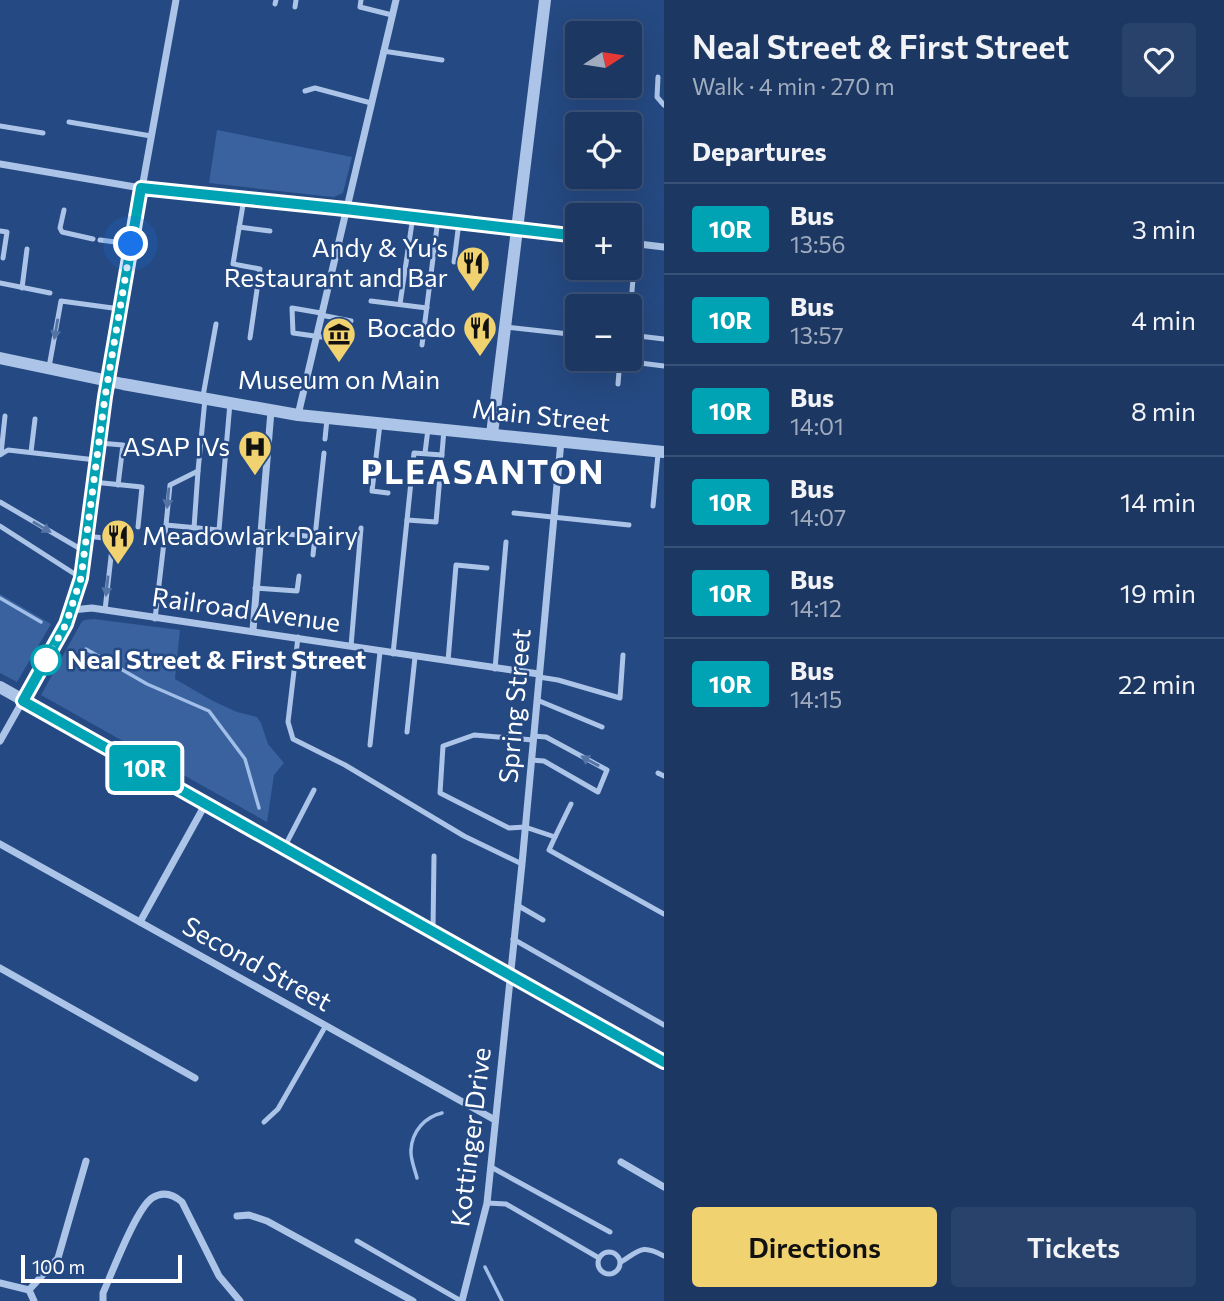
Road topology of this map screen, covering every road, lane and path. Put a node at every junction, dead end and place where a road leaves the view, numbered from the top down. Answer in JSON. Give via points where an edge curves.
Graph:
{"nodes":[{"id":1,"x":176,"y":0,"type":"edge"},
{"id":2,"x":361,"y":0,"type":"edge"},
{"id":3,"x":396,"y":0,"type":"edge"},
{"id":4,"x":545,"y":0,"type":"edge"},
{"id":5,"x":392,"y":15,"type":"junction"},
{"id":6,"x":383,"y":51,"type":"junction"},
{"id":7,"x":442,"y":60,"type":"dead end"},
{"id":8,"x":658,"y":78,"type":"dead end"},
{"id":9,"x":305,"y":91,"type":"dead end"},
{"id":10,"x":371,"y":103,"type":"junction"},
{"id":11,"x":664,"y":104,"type":"edge"},
{"id":12,"x":69,"y":122,"type":"dead end"},
{"id":13,"x":0,"y":126,"type":"edge"},
{"id":14,"x":43,"y":133,"type":"dead end"},
{"id":15,"x":151,"y":136,"type":"junction"},
{"id":16,"x":0,"y":164,"type":"edge"},
{"id":17,"x":141,"y":188,"type":"junction"},
{"id":18,"x":244,"y":199,"type":"junction"},
{"id":19,"x":345,"y":209,"type":"junction"},
{"id":20,"x":64,"y":210,"type":"dead end"},
{"id":21,"x":412,"y":216,"type":"junction"},
{"id":22,"x":438,"y":219,"type":"junction"},
{"id":23,"x":459,"y":222,"type":"junction"},
{"id":24,"x":239,"y":226,"type":"junction"},
{"id":25,"x":517,"y":229,"type":"junction"},
{"id":26,"x":0,"y":231,"type":"edge"},
{"id":27,"x":270,"y":231,"type":"dead end"},
{"id":28,"x":565,"y":235,"type":"edge"},
{"id":29,"x":131,"y":244,"type":"junction"},
{"id":30,"x":642,"y":244,"type":"edge"},
{"id":31,"x":664,"y":247,"type":"edge"},
{"id":32,"x":27,"y":249,"type":"dead end"},
{"id":33,"x":3,"y":258,"type":"dead end"},
{"id":34,"x":454,"y":262,"type":"dead end"},
{"id":35,"x":632,"y":280,"type":"edge"},
{"id":36,"x":0,"y":284,"type":"edge"},
{"id":37,"x":22,"y":288,"type":"junction"},
{"id":38,"x":632,"y":291,"type":"dead end"},
{"id":39,"x":50,"y":293,"type":"dead end"},
{"id":40,"x":371,"y":301,"type":"dead end"},
{"id":41,"x":400,"y":304,"type":"junction"},
{"id":42,"x":427,"y":308,"type":"junction"},
{"id":43,"x":120,"y":309,"type":"junction"},
{"id":44,"x":321,"y":314,"type":"junction"},
{"id":45,"x":216,"y":324,"type":"dead end"},
{"id":46,"x":505,"y":327,"type":"junction"},
{"id":47,"x":565,"y":334,"type":"edge"},
{"id":48,"x":642,"y":336,"type":"edge"},
{"id":49,"x":250,"y":338,"type":"dead end"},
{"id":50,"x":315,"y":338,"type":"junction"},
{"id":51,"x":664,"y":339,"type":"edge"},
{"id":52,"x":422,"y":345,"type":"dead end"},
{"id":53,"x":0,"y":358,"type":"edge"},
{"id":54,"x":642,"y":363,"type":"edge"},
{"id":55,"x":664,"y":366,"type":"edge"},
{"id":56,"x":49,"y":368,"type":"junction"},
{"id":57,"x":619,"y":371,"type":"edge"},
{"id":58,"x":107,"y":381,"type":"junction"},
{"id":59,"x":618,"y":384,"type":"dead end"},
{"id":60,"x":204,"y":399,"type":"junction"},
{"id":61,"x":230,"y":403,"type":"junction"},
{"id":62,"x":271,"y":411,"type":"junction"},
{"id":63,"x":298,"y":415,"type":"junction"},
{"id":64,"x":5,"y":416,"type":"dead end"},
{"id":65,"x":35,"y":419,"type":"dead end"},
{"id":66,"x":327,"y":419,"type":"junction"},
{"id":67,"x":380,"y":424,"type":"junction"},
{"id":68,"x":428,"y":428,"type":"junction"},
{"id":69,"x":444,"y":430,"type":"junction"},
{"id":70,"x":492,"y":434,"type":"junction"},
{"id":71,"x":325,"y":439,"type":"dead end"},
{"id":72,"x":561,"y":441,"type":"junction"},
{"id":73,"x":99,"y":443,"type":"junction"},
{"id":74,"x":32,"y":452,"type":"junction"},
{"id":75,"x":661,"y":452,"type":"edge"},
{"id":76,"x":324,"y":453,"type":"dead end"},
{"id":77,"x":425,"y":453,"type":"junction"},
{"id":78,"x":0,"y":454,"type":"edge"},
{"id":79,"x":442,"y":455,"type":"junction"},
{"id":80,"x":96,"y":460,"type":"junction"},
{"id":81,"x":198,"y":471,"type":"junction"},
{"id":82,"x":93,"y":482,"type":"junction"},
{"id":83,"x":118,"y":485,"type":"junction"},
{"id":84,"x":388,"y":493,"type":"dead end"},
{"id":85,"x":0,"y":502,"type":"edge"},
{"id":86,"x":653,"y":506,"type":"dead end"},
{"id":87,"x":514,"y":513,"type":"dead end"},
{"id":88,"x":553,"y":517,"type":"junction"},
{"id":89,"x":407,"y":520,"type":"junction"},
{"id":90,"x":166,"y":525,"type":"junction"},
{"id":91,"x":629,"y":525,"type":"dead end"},
{"id":92,"x":0,"y":526,"type":"edge"},
{"id":93,"x":138,"y":527,"type":"dead end"},
{"id":94,"x":194,"y":528,"type":"junction"},
{"id":95,"x":361,"y":528,"type":"dead end"},
{"id":96,"x":260,"y":531,"type":"junction"},
{"id":97,"x":86,"y":536,"type":"junction"},
{"id":98,"x":315,"y":537,"type":"junction"},
{"id":99,"x":506,"y":542,"type":"dead end"},
{"id":100,"x":85,"y":551,"type":"junction"},
{"id":101,"x":313,"y":555,"type":"dead end"},
{"id":102,"x":486,"y":568,"type":"dead end"},
{"id":103,"x":299,"y":576,"type":"dead end"},
{"id":104,"x":81,"y":578,"type":"junction"},
{"id":105,"x":255,"y":588,"type":"junction"},
{"id":106,"x":72,"y":610,"type":"junction"},
{"id":107,"x":105,"y":611,"type":"junction"},
{"id":108,"x":155,"y":619,"type":"junction"},
{"id":109,"x":253,"y":630,"type":"junction"},
{"id":110,"x":298,"y":637,"type":"junction"},
{"id":111,"x":351,"y":646,"type":"junction"},
{"id":112,"x":380,"y":652,"type":"junction"},
{"id":113,"x":393,"y":653,"type":"junction"},
{"id":114,"x":623,"y":655,"type":"dead end"},
{"id":115,"x":415,"y":657,"type":"junction"},
{"id":116,"x":447,"y":662,"type":"junction"},
{"id":117,"x":495,"y":668,"type":"junction"},
{"id":118,"x":539,"y":676,"type":"junction"},
{"id":119,"x":0,"y":687,"type":"edge"},
{"id":120,"x":537,"y":700,"type":"junction"},
{"id":121,"x":23,"y":701,"type":"junction"},
{"id":122,"x":602,"y":727,"type":"dead end"},
{"id":123,"x":407,"y":732,"type":"dead end"},
{"id":124,"x":533,"y":738,"type":"junction"},
{"id":125,"x":0,"y":741,"type":"edge"},
{"id":126,"x":370,"y":745,"type":"dead end"},
{"id":127,"x":531,"y":761,"type":"junction"},
{"id":128,"x":314,"y":790,"type":"dead end"},
{"id":129,"x":207,"y":802,"type":"junction"},
{"id":130,"x":571,"y":804,"type":"dead end"},
{"id":131,"x":525,"y":827,"type":"junction"},
{"id":132,"x":555,"y":836,"type":"junction"},
{"id":133,"x":0,"y":844,"type":"edge"},
{"id":134,"x":284,"y":848,"type":"junction"},
{"id":135,"x":434,"y":856,"type":"dead end"},
{"id":136,"x":522,"y":864,"type":"junction"},
{"id":137,"x":517,"y":905,"type":"junction"},
{"id":138,"x":664,"y":914,"type":"edge"},
{"id":139,"x":542,"y":920,"type":"dead end"},
{"id":140,"x":140,"y":922,"type":"junction"},
{"id":141,"x":433,"y":931,"type":"junction"},
{"id":142,"x":513,"y":939,"type":"junction"},
{"id":143,"x":0,"y":968,"type":"edge"},
{"id":144,"x":511,"y":975,"type":"junction"},
{"id":145,"x":664,"y":1025,"type":"edge"},
{"id":146,"x":325,"y":1027,"type":"junction"},
{"id":147,"x":663,"y":1061,"type":"edge"},
{"id":148,"x":195,"y":1079,"type":"dead end"},
{"id":149,"x":495,"y":1119,"type":"junction"},
{"id":150,"x":264,"y":1122,"type":"dead end"},
{"id":151,"x":86,"y":1161,"type":"dead end"},
{"id":152,"x":621,"y":1162,"type":"dead end"},
{"id":153,"x":491,"y":1167,"type":"junction"},
{"id":154,"x":664,"y":1187,"type":"edge"},
{"id":155,"x":487,"y":1203,"type":"junction"},
{"id":156,"x":237,"y":1216,"type":"dead end"},
{"id":157,"x":610,"y":1232,"type":"dead end"},
{"id":158,"x":357,"y":1241,"type":"dead end"},
{"id":159,"x":664,"y":1256,"type":"edge"},
{"id":160,"x":599,"y":1258,"type":"junction"},
{"id":161,"x":621,"y":1262,"type":"junction"},
{"id":162,"x":0,"y":1283,"type":"edge"},
{"id":163,"x":29,"y":1290,"type":"junction"},
{"id":164,"x":34,"y":1301,"type":"edge"},
{"id":165,"x":103,"y":1301,"type":"edge"},
{"id":166,"x":240,"y":1301,"type":"edge"},
{"id":167,"x":412,"y":1301,"type":"edge"},
{"id":168,"x":461,"y":1301,"type":"edge"}],
"edges":[{"from":1,"to":15,"type":"street"},
{"from":2,"to":5,"type":"lane","via":[[360,7]]},
{"from":3,"to":5,"type":"street"},
{"from":4,"to":25,"type":"street"},
{"from":5,"to":6,"type":"street"},
{"from":6,"to":7,"type":"lane"},
{"from":6,"to":10,"type":"street"},
{"from":8,"to":11,"type":"lane","via":[[657,97]]},
{"from":9,"to":10,"type":"lane","via":[[315,88]]},
{"from":10,"to":19,"type":"street"},
{"from":12,"to":15,"type":"lane"},
{"from":13,"to":14,"type":"lane"},
{"from":15,"to":17,"type":"street"},
{"from":16,"to":17,"type":"street"},
{"from":17,"to":18,"type":"street"},
{"from":17,"to":29,"type":"street"},
{"from":18,"to":19,"type":"street"},
{"from":18,"to":24,"type":"lane"},
{"from":19,"to":21,"type":"street"},
{"from":19,"to":44,"type":"street"},
{"from":20,"to":29,"type":"lane","via":[[62,232]]},
{"from":21,"to":22,"type":"street"},
{"from":21,"to":41,"type":"lane"},
{"from":22,"to":23,"type":"street"},
{"from":22,"to":42,"type":"lane"},
{"from":23,"to":25,"type":"street"},
{"from":23,"to":34,"type":"lane"},
{"from":24,"to":27,"type":"lane"},
{"from":24,"to":49,"type":"lane","via":[[233,264],[260,269]]},
{"from":25,"to":28,"type":"street"},
{"from":25,"to":46,"type":"street"},
{"from":26,"to":33,"type":"lane","via":[[8,232]]},
{"from":29,"to":43,"type":"street"},
{"from":30,"to":31,"type":"street"},
{"from":32,"to":37,"type":"lane"},
{"from":35,"to":38,"type":"lane"},
{"from":36,"to":37,"type":"lane"},
{"from":37,"to":39,"type":"lane"},
{"from":40,"to":41,"type":"lane"},
{"from":41,"to":42,"type":"lane"},
{"from":42,"to":52,"type":"lane"},
{"from":43,"to":56,"type":"lane","one_way":true,"via":[[61,301]]},
{"from":43,"to":58,"type":"street"},
{"from":44,"to":50,"type":"street"},
{"from":44,"to":50,"type":"lane","via":[[351,321],[336,340]]},
{"from":44,"to":50,"type":"lane","via":[[292,308],[293,334]]},
{"from":45,"to":60,"type":"lane"},
{"from":46,"to":47,"type":"lane"},
{"from":46,"to":70,"type":"street"},
{"from":48,"to":51,"type":"lane"},
{"from":50,"to":63,"type":"street"},
{"from":53,"to":56,"type":"street","name":"Main Street"},
{"from":54,"to":55,"type":"lane"},
{"from":56,"to":58,"type":"street","name":"Main Street"},
{"from":57,"to":59,"type":"lane"},
{"from":58,"to":60,"type":"street","name":"Main Street"},
{"from":58,"to":73,"type":"street"},
{"from":60,"to":61,"type":"street","name":"Main Street"},
{"from":60,"to":81,"type":"lane"},
{"from":61,"to":62,"type":"street","name":"Main Street"},
{"from":61,"to":94,"type":"lane","via":[[219,530]]},
{"from":62,"to":63,"type":"street","name":"Main Street"},
{"from":62,"to":96,"type":"street"},
{"from":63,"to":66,"type":"street","name":"Main Street"},
{"from":64,"to":78,"type":"lane"},
{"from":65,"to":74,"type":"lane"},
{"from":66,"to":67,"type":"street","name":"Main Street"},
{"from":66,"to":71,"type":"lane"},
{"from":67,"to":68,"type":"street","name":"Main Street"},
{"from":67,"to":84,"type":"lane","via":[[372,491]]},
{"from":68,"to":69,"type":"street","name":"Main Street"},
{"from":68,"to":77,"type":"lane"},
{"from":69,"to":70,"type":"street","name":"Main Street"},
{"from":69,"to":79,"type":"lane"},
{"from":70,"to":72,"type":"street","name":"Main Street"},
{"from":72,"to":75,"type":"street","name":"Main Street"},
{"from":72,"to":88,"type":"street","name":"Spring Street"},
{"from":73,"to":80,"type":"street"},
{"from":73,"to":83,"type":"lane","via":[[123,445]]},
{"from":74,"to":78,"type":"lane"},
{"from":74,"to":80,"type":"lane"},
{"from":75,"to":86,"type":"lane"},
{"from":76,"to":98,"type":"lane"},
{"from":77,"to":79,"type":"lane"},
{"from":77,"to":89,"type":"lane","via":[[414,453]]},
{"from":79,"to":89,"type":"lane","via":[[436,522]]},
{"from":80,"to":82,"type":"street"},
{"from":81,"to":90,"type":"lane","one_way":true,"via":[[170,485]]},
{"from":81,"to":94,"type":"lane"},
{"from":82,"to":83,"type":"lane"},
{"from":82,"to":97,"type":"street"},
{"from":83,"to":93,"type":"lane","via":[[142,487]]},
{"from":85,"to":100,"type":"lane","one_way":true},
{"from":87,"to":88,"type":"lane"},
{"from":88,"to":91,"type":"lane"},
{"from":88,"to":118,"type":"street","name":"Spring Street"},
{"from":89,"to":113,"type":"lane"},
{"from":90,"to":94,"type":"lane"},
{"from":90,"to":108,"type":"lane"},
{"from":92,"to":104,"type":"lane"},
{"from":95,"to":111,"type":"lane"},
{"from":96,"to":98,"type":"lane"},
{"from":96,"to":105,"type":"street"},
{"from":97,"to":100,"type":"street"},
{"from":97,"to":107,"type":"lane","one_way":true,"via":[[113,539]]},
{"from":98,"to":101,"type":"lane"},
{"from":99,"to":117,"type":"lane"},
{"from":100,"to":104,"type":"street"},
{"from":102,"to":116,"type":"lane","via":[[456,565]]},
{"from":103,"to":105,"type":"lane","via":[[297,592]]},
{"from":104,"to":106,"type":"street"},
{"from":105,"to":109,"type":"street"},
{"from":106,"to":107,"type":"street","name":"Railroad Avenue"},
{"from":106,"to":121,"type":"street"},
{"from":107,"to":108,"type":"street","name":"Railroad Avenue"},
{"from":108,"to":109,"type":"street","name":"Railroad Avenue"},
{"from":109,"to":110,"type":"street","name":"Railroad Avenue"},
{"from":110,"to":111,"type":"street","name":"Railroad Avenue"},
{"from":110,"to":136,"type":"lane","via":[[288,722],[293,739]]},
{"from":111,"to":112,"type":"street","name":"Railroad Avenue"},
{"from":112,"to":113,"type":"street","name":"Railroad Avenue"},
{"from":112,"to":126,"type":"lane"},
{"from":113,"to":115,"type":"street","name":"Railroad Avenue"},
{"from":114,"to":118,"type":"lane","via":[[620,698]]},
{"from":115,"to":116,"type":"street","name":"Railroad Avenue"},
{"from":115,"to":123,"type":"lane"},
{"from":116,"to":117,"type":"street","name":"Railroad Avenue"},
{"from":117,"to":118,"type":"street","name":"Railroad Avenue"},
{"from":118,"to":120,"type":"street","name":"Spring Street"},
{"from":119,"to":121,"type":"street"},
{"from":120,"to":122,"type":"lane"},
{"from":120,"to":124,"type":"street","name":"Spring Street"},
{"from":121,"to":125,"type":"street"},
{"from":121,"to":129,"type":"street"},
{"from":124,"to":127,"type":"street","name":"Spring Street"},
{"from":127,"to":124,"type":"lane","one_way":true,"via":[[544,761],[598,792],[607,770],[546,737]]},
{"from":124,"to":131,"type":"lane","via":[[474,735],[443,746],[440,793],[509,828]]},
{"from":127,"to":131,"type":"street","name":"Spring Street"},
{"from":128,"to":134,"type":"lane"},
{"from":129,"to":134,"type":"street"},
{"from":129,"to":140,"type":"street"},
{"from":130,"to":132,"type":"lane"},
{"from":131,"to":132,"type":"lane"},
{"from":131,"to":136,"type":"street","name":"Spring Street"},
{"from":132,"to":138,"type":"lane","via":[[549,850]]},
{"from":133,"to":140,"type":"street","name":"Second Street"},
{"from":134,"to":141,"type":"street"},
{"from":135,"to":141,"type":"lane"},
{"from":136,"to":137,"type":"street","name":"Spring Street"},
{"from":137,"to":139,"type":"lane"},
{"from":137,"to":142,"type":"street","name":"Spring Street"},
{"from":140,"to":146,"type":"street","name":"Second Street"},
{"from":141,"to":144,"type":"street"},
{"from":142,"to":144,"type":"street","name":"Spring Street"},
{"from":142,"to":145,"type":"lane"},
{"from":143,"to":148,"type":"street"},
{"from":144,"to":147,"type":"street"},
{"from":144,"to":149,"type":"street","name":"Kottinger Drive"},
{"from":146,"to":149,"type":"street","name":"Second Street"},
{"from":146,"to":150,"type":"lane","via":[[278,1109]]},
{"from":149,"to":153,"type":"street","name":"Kottinger Drive"},
{"from":151,"to":163,"type":"street","via":[[58,1258]]},
{"from":152,"to":154,"type":"street"},
{"from":153,"to":155,"type":"street","name":"Kottinger Drive"},
{"from":153,"to":157,"type":"lane"},
{"from":155,"to":160,"type":"lane","via":[[506,1204]]},
{"from":155,"to":168,"type":"street","name":"Kottinger Drive"},
{"from":156,"to":167,"type":"street","via":[[267,1221]]},
{"from":158,"to":168,"type":"lane"},
{"from":159,"to":161,"type":"lane","via":[[642,1248]]},
{"from":160,"to":161,"type":"lane","via":[[609,1251]]},
{"from":160,"to":161,"type":"lane","via":[[600,1269],[610,1274],[617,1272]]},
{"from":162,"to":163,"type":"street"},
{"from":163,"to":164,"type":"street"},
{"from":165,"to":166,"type":"street","via":[[141,1211],[151,1199],[174,1194],[219,1276]]}]}
